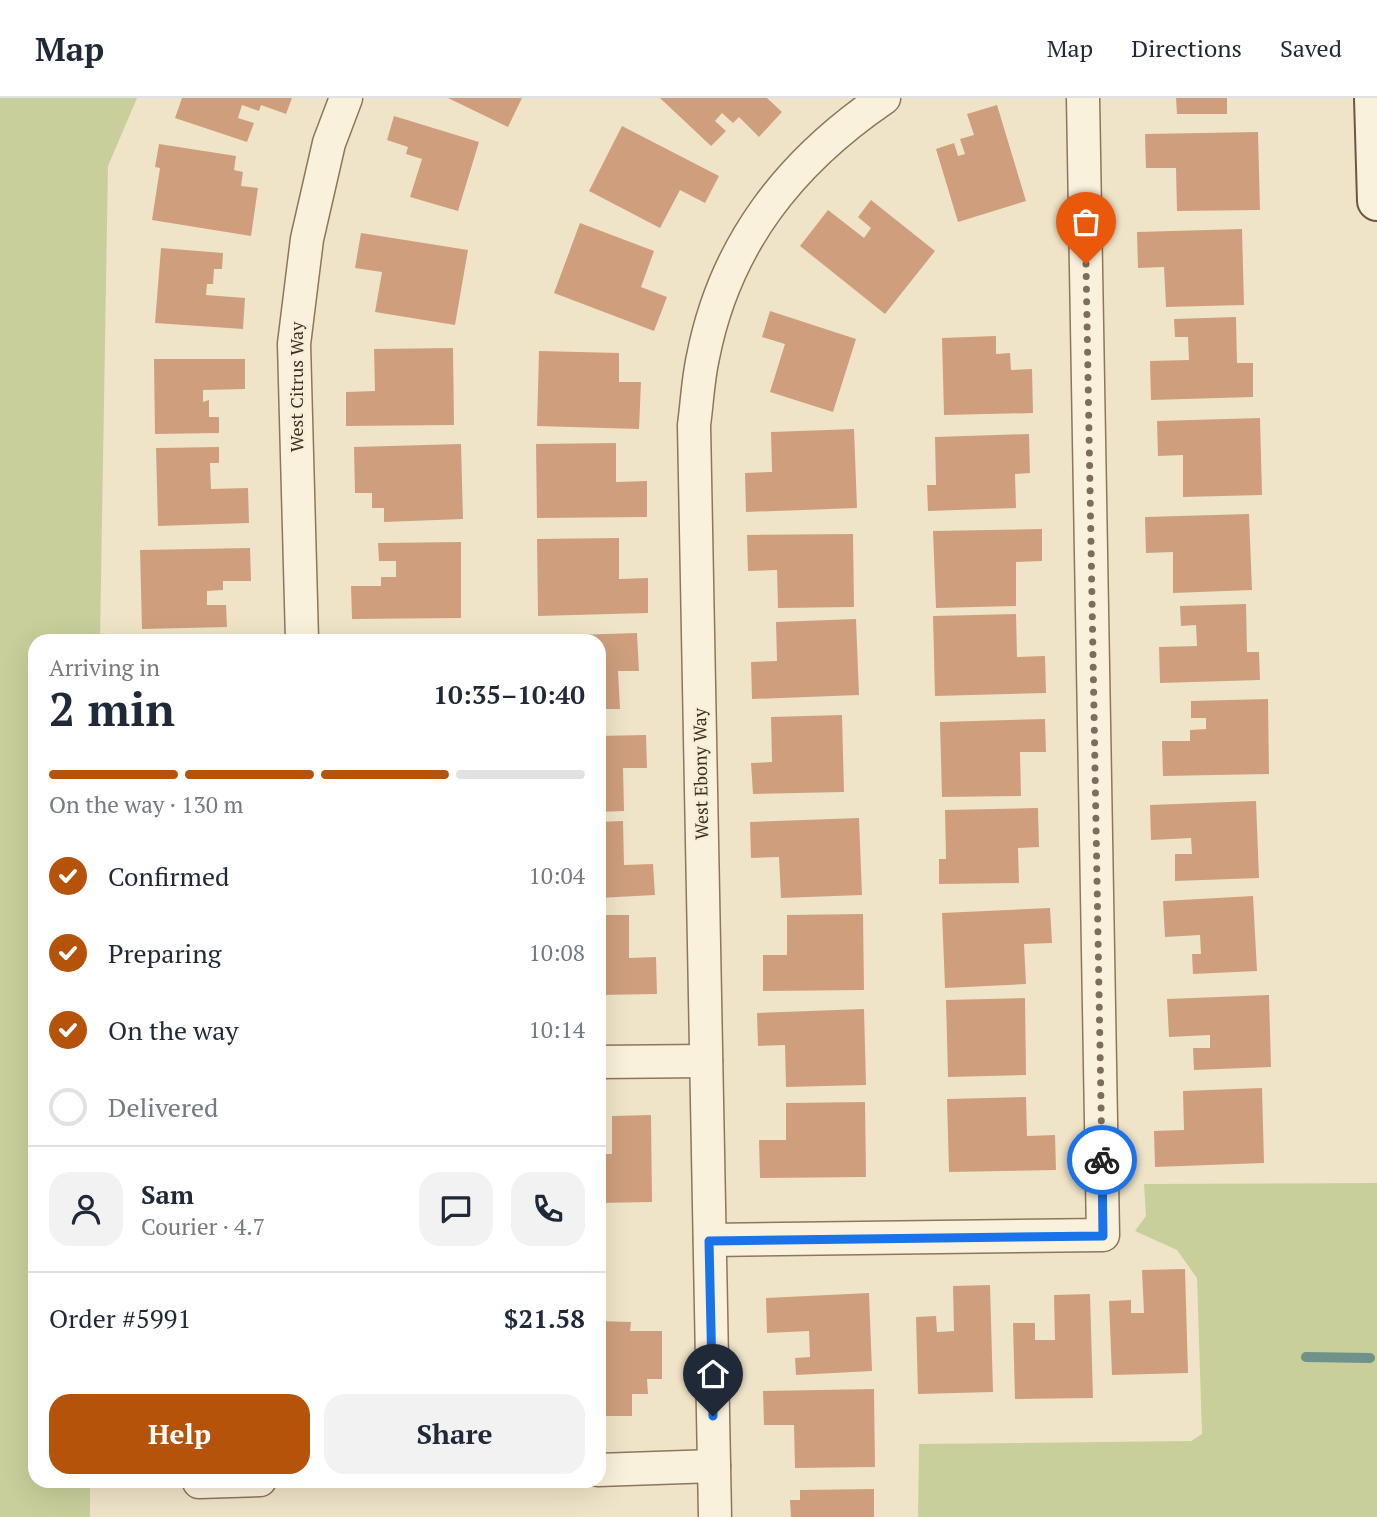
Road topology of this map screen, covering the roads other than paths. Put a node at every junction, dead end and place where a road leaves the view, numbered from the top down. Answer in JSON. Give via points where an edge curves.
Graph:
{"nodes":[{"id":1,"x":346,"y":98,"type":"edge"},
{"id":2,"x":884,"y":98,"type":"edge"},
{"id":3,"x":1083,"y":98,"type":"edge"},
{"id":4,"x":1374,"y":98,"type":"edge"},
{"id":5,"x":1377,"y":201,"type":"edge"},
{"id":6,"x":302,"y":634,"type":"edge"},
{"id":7,"x":706,"y":1061,"type":"junction"},
{"id":8,"x":606,"y":1062,"type":"edge"},
{"id":9,"x":709,"y":1241,"type":"junction"},
{"id":10,"x":714,"y":1466,"type":"junction"},
{"id":11,"x":606,"y":1470,"type":"edge"},
{"id":12,"x":715,"y":1517,"type":"edge"}],
"edges":[{"from":1,"to":6,"type":"street","name":"West Citrus Way","via":[[329,143],[307,239],[294,344]]},
{"from":2,"to":7,"type":"street","name":"West Ebony Way","via":[[840,128],[756,219],[722,286],[703,356],[694,425]]},
{"from":3,"to":9,"type":"street","via":[[1103,1236]]},
{"from":4,"to":5,"type":"main road"},
{"from":7,"to":8,"type":"street"},
{"from":7,"to":9,"type":"street","name":"West Ebony Way"},
{"from":9,"to":10,"type":"street","name":"West Ebony Way"},
{"from":10,"to":11,"type":"street"},
{"from":10,"to":12,"type":"street","name":"West Ebony Way"}]}
